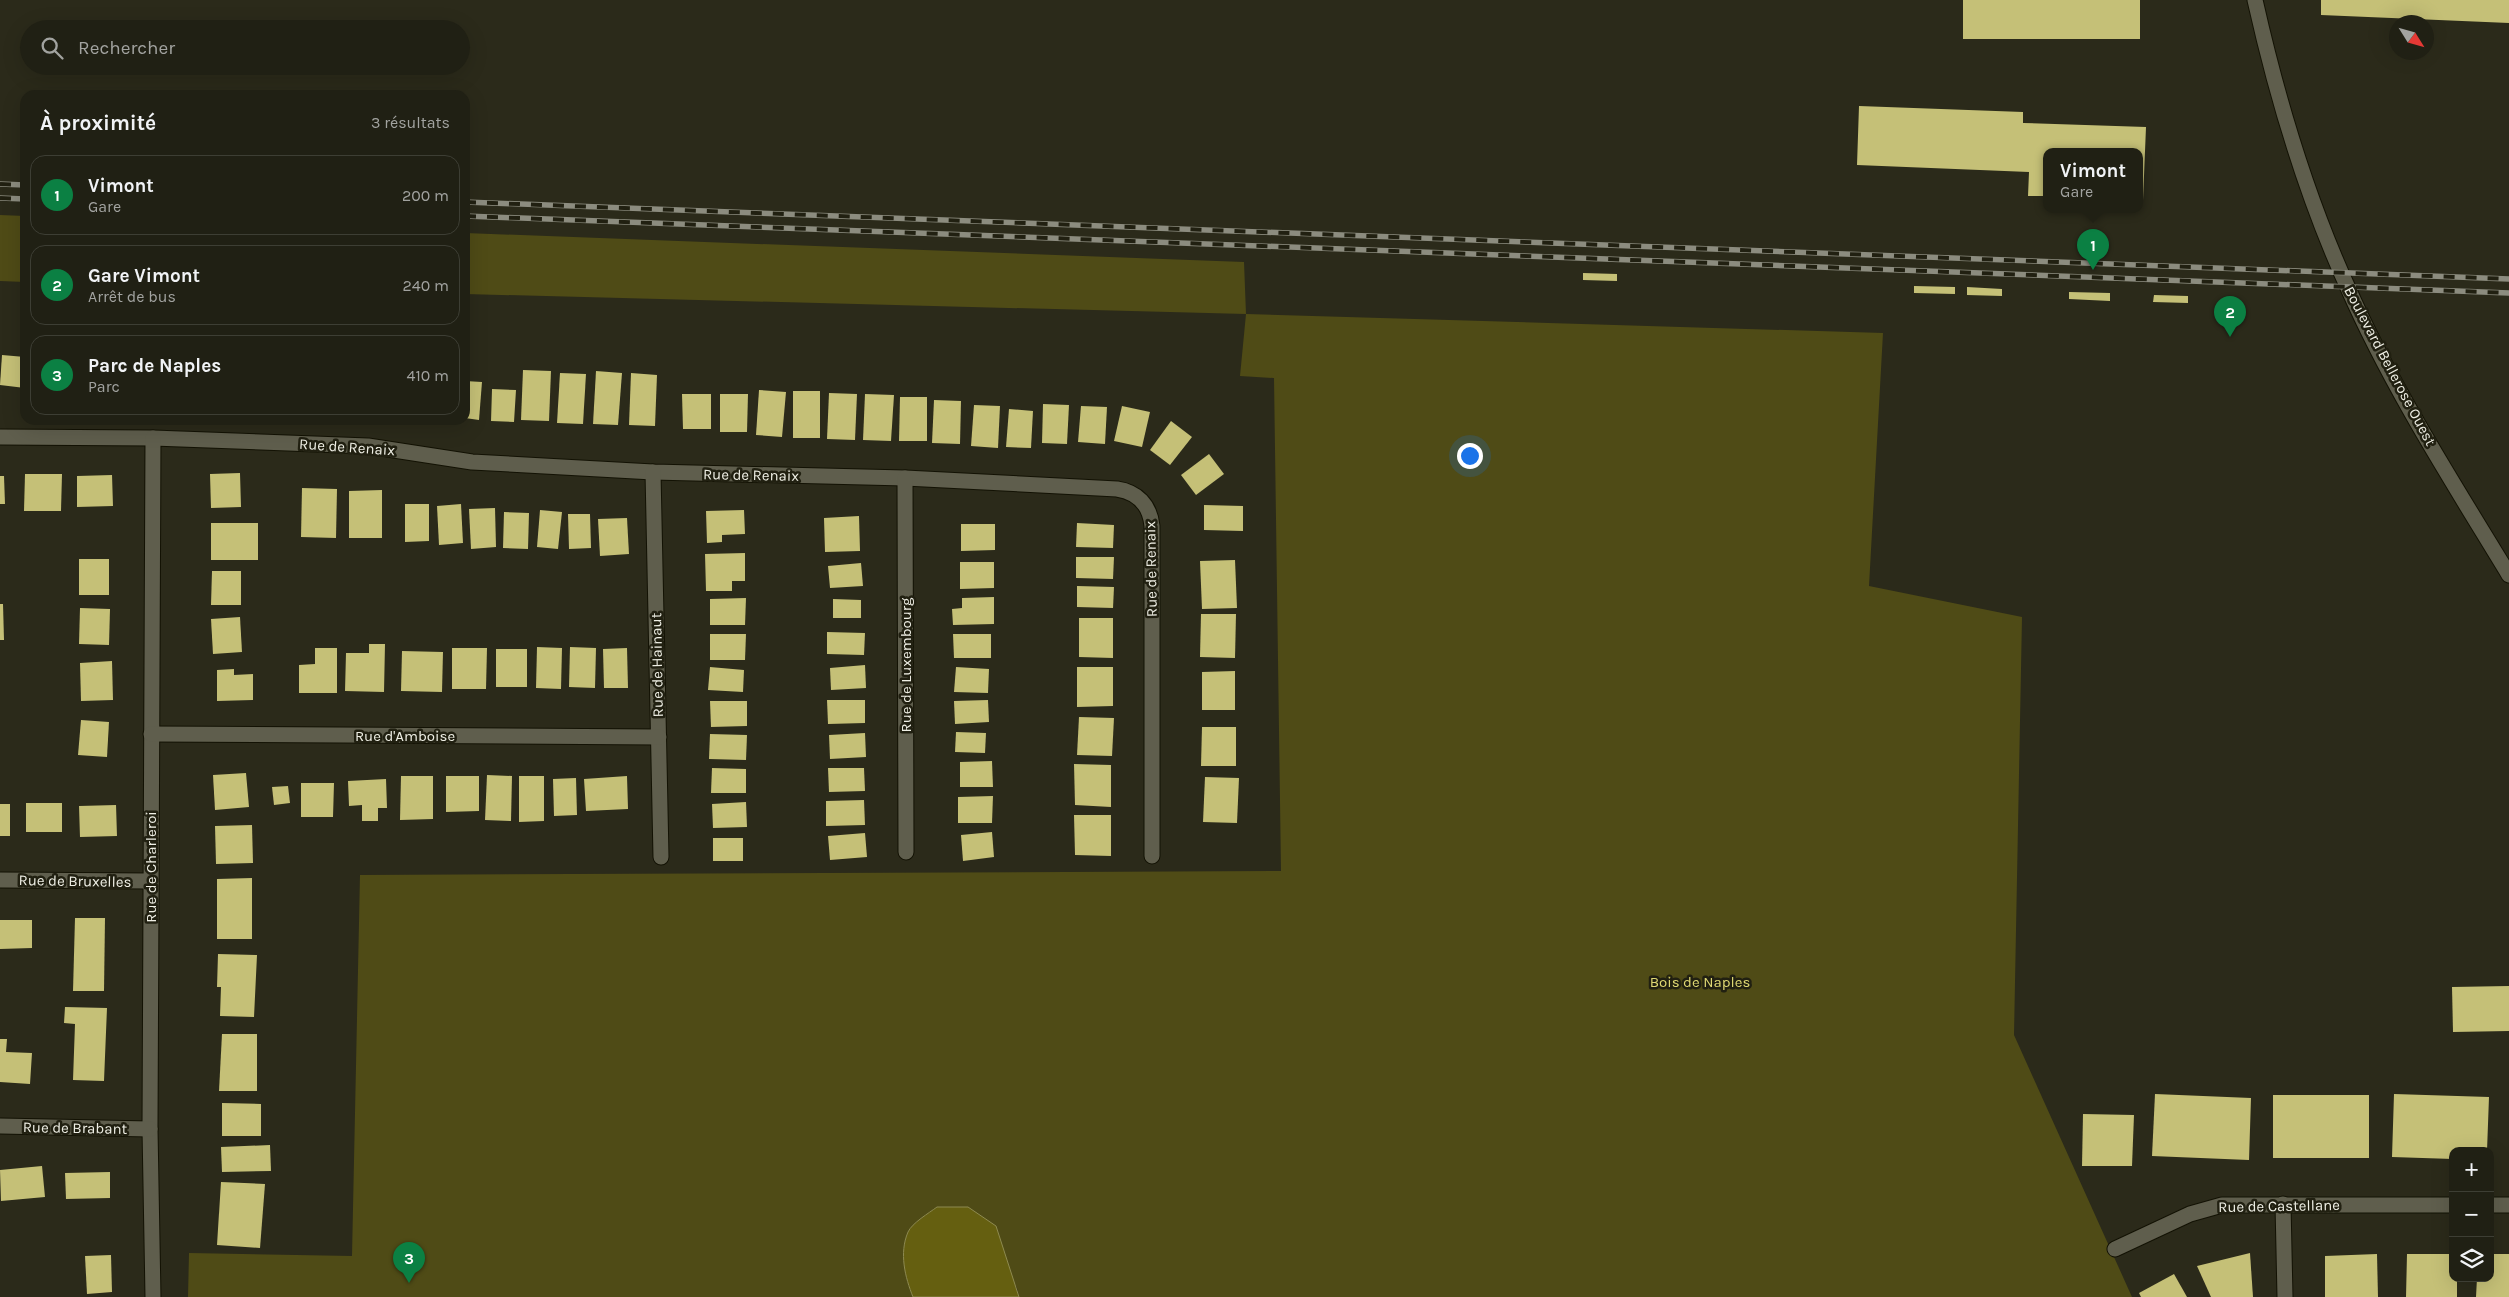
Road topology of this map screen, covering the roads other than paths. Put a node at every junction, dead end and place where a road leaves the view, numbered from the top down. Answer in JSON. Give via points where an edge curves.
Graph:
{"nodes":[{"id":1,"x":2255,"y":0,"type":"edge"},
{"id":2,"x":0,"y":437,"type":"edge"},
{"id":3,"x":153,"y":438,"type":"junction"},
{"id":4,"x":653,"y":472,"type":"junction"},
{"id":5,"x":905,"y":478,"type":"junction"},
{"id":6,"x":2509,"y":575,"type":"edge"},
{"id":7,"x":151,"y":734,"type":"junction"},
{"id":8,"x":659,"y":737,"type":"junction"},
{"id":9,"x":906,"y":852,"type":"dead end"},
{"id":10,"x":1152,"y":856,"type":"dead end"},
{"id":11,"x":661,"y":857,"type":"dead end"},
{"id":12,"x":0,"y":880,"type":"edge"},
{"id":13,"x":150,"y":881,"type":"junction"},
{"id":14,"x":0,"y":1126,"type":"edge"},
{"id":15,"x":150,"y":1129,"type":"junction"},
{"id":16,"x":2283,"y":1204,"type":"junction"},
{"id":17,"x":2449,"y":1205,"type":"edge"},
{"id":18,"x":2494,"y":1205,"type":"edge"},
{"id":19,"x":2509,"y":1205,"type":"edge"},
{"id":20,"x":2115,"y":1249,"type":"dead end"},
{"id":21,"x":154,"y":1297,"type":"edge"},
{"id":22,"x":2285,"y":1297,"type":"edge"}],
"edges":[{"from":1,"to":6,"type":"street","name":"Boulevard Bellerose Ouest","via":[[2283,110],[2322,227],[2347,287],[2407,402]]},
{"from":2,"to":3,"type":"street","name":"Rue de Renaix"},
{"from":3,"to":4,"type":"street","name":"Rue de Renaix","via":[[368,446],[472,462]]},
{"from":3,"to":7,"type":"street","name":"Rue de Charleroi"},
{"from":4,"to":5,"type":"street","name":"Rue de Renaix"},
{"from":4,"to":8,"type":"street","name":"Rue de Hainaut"},
{"from":5,"to":9,"type":"street","name":"Rue de Luxembourg"},
{"from":5,"to":10,"type":"street","name":"Rue de Renaix","via":[[1117,489],[1136,496],[1146,506],[1152,526]]},
{"from":7,"to":8,"type":"street","name":"Rue d'Amboise"},
{"from":7,"to":13,"type":"street","name":"Rue de Charleroi"},
{"from":8,"to":11,"type":"street","name":"Rue de Hainaut"},
{"from":12,"to":13,"type":"street","name":"Rue de Bruxelles"},
{"from":13,"to":15,"type":"street","name":"Rue de Charleroi"},
{"from":14,"to":15,"type":"street","name":"Rue de Brabant"},
{"from":15,"to":21,"type":"street","name":"Rue de Charleroi"},
{"from":16,"to":17,"type":"street","name":"Rue de Castellane"},
{"from":16,"to":20,"type":"street","name":"Rue de Castellane","via":[[2222,1205],[2201,1210]]},
{"from":16,"to":22,"type":"street"},
{"from":18,"to":19,"type":"street"}]}
